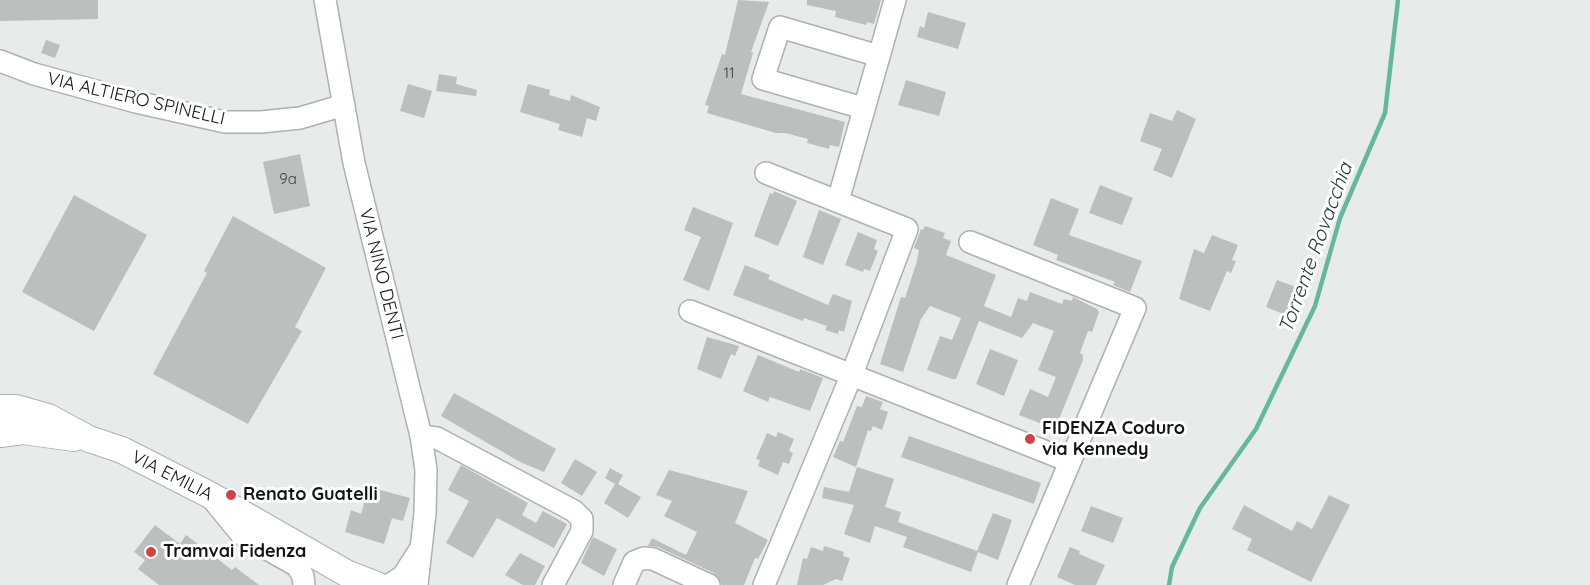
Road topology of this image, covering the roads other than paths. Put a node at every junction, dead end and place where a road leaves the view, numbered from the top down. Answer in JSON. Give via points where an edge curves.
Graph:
{"nodes":[{"id":1,"x":325,"y":0,"type":"edge"},
{"id":2,"x":895,"y":0,"type":"edge"},
{"id":3,"x":879,"y":56,"type":"junction"},
{"id":4,"x":0,"y":61,"type":"edge"},
{"id":5,"x":344,"y":105,"type":"junction"},
{"id":6,"x":863,"y":108,"type":"junction"},
{"id":7,"x":766,"y":173,"type":"dead end"},
{"id":8,"x":838,"y":201,"type":"junction"},
{"id":9,"x":970,"y":242,"type":"dead end"},
{"id":10,"x":690,"y":311,"type":"dead end"},
{"id":11,"x":852,"y":374,"type":"junction"},
{"id":12,"x":0,"y":391,"type":"edge"},
{"id":13,"x":0,"y":408,"type":"edge"},
{"id":14,"x":0,"y":434,"type":"edge"},
{"id":15,"x":421,"y":436,"type":"junction"},
{"id":16,"x":89,"y":439,"type":"junction"},
{"id":17,"x":122,"y":450,"type":"junction"},
{"id":18,"x":1069,"y":461,"type":"junction"},
{"id":19,"x":208,"y":494,"type":"junction"},
{"id":20,"x":420,"y":548,"type":"junction"},
{"id":21,"x":350,"y":579,"type":"edge"},
{"id":22,"x":304,"y":585,"type":"edge"},
{"id":23,"x":377,"y":585,"type":"edge"},
{"id":24,"x":389,"y":585,"type":"edge"},
{"id":25,"x":417,"y":585,"type":"edge"},
{"id":26,"x":553,"y":585,"type":"edge"},
{"id":27,"x":624,"y":585,"type":"edge"},
{"id":28,"x":709,"y":585,"type":"edge"},
{"id":29,"x":764,"y":585,"type":"edge"},
{"id":30,"x":1018,"y":585,"type":"edge"}],
"edges":[{"from":1,"to":5,"type":"street","name":"VIA NINO DENTI"},
{"from":2,"to":3,"type":"street"},
{"from":3,"to":6,"type":"street"},
{"from":3,"to":6,"type":"street","via":[[780,27],[763,79]]},
{"from":4,"to":5,"type":"street","name":"VIA ALTIERO SPINELLI","via":[[125,99],[225,122],[300,118]]},
{"from":5,"to":15,"type":"street","name":"VIA NINO DENTI","via":[[372,239]]},
{"from":6,"to":8,"type":"street"},
{"from":7,"to":8,"type":"street"},
{"from":8,"to":11,"type":"street","via":[[907,229]]},
{"from":9,"to":18,"type":"street","via":[[1135,309]]},
{"from":10,"to":11,"type":"street"},
{"from":11,"to":18,"type":"street"},
{"from":11,"to":29,"type":"street"},
{"from":12,"to":17,"type":"main road","name":"VIA EMILIA","via":[[24,392],[56,406],[97,429]]},
{"from":13,"to":16,"type":"main road","name":"VIA EMILIA","via":[[48,417]]},
{"from":14,"to":16,"type":"main road","via":[[23,431]]},
{"from":15,"to":20,"type":"street","name":"VIA NINO DENTI","via":[[426,470]]},
{"from":15,"to":26,"type":"street","via":[[437,438],[574,511],[582,519],[582,531]]},
{"from":16,"to":17,"type":"main road","name":"VIA EMILIA"},
{"from":17,"to":19,"type":"main road","name":"VIA EMILIA"},
{"from":18,"to":30,"type":"street"},
{"from":19,"to":21,"type":"main road","name":"VIA EMILIA"},
{"from":19,"to":22,"type":"street","via":[[241,534],[297,566]]},
{"from":20,"to":24,"type":"street","name":"VIA NINO DENTI","via":[[403,576]]},
{"from":20,"to":25,"type":"street","name":"VIA NINO DENTI"},
{"from":21,"to":23,"type":"main road","name":"VIA EMILIA"},
{"from":27,"to":28,"type":"street","via":[[634,562],[644,558]]}]}
